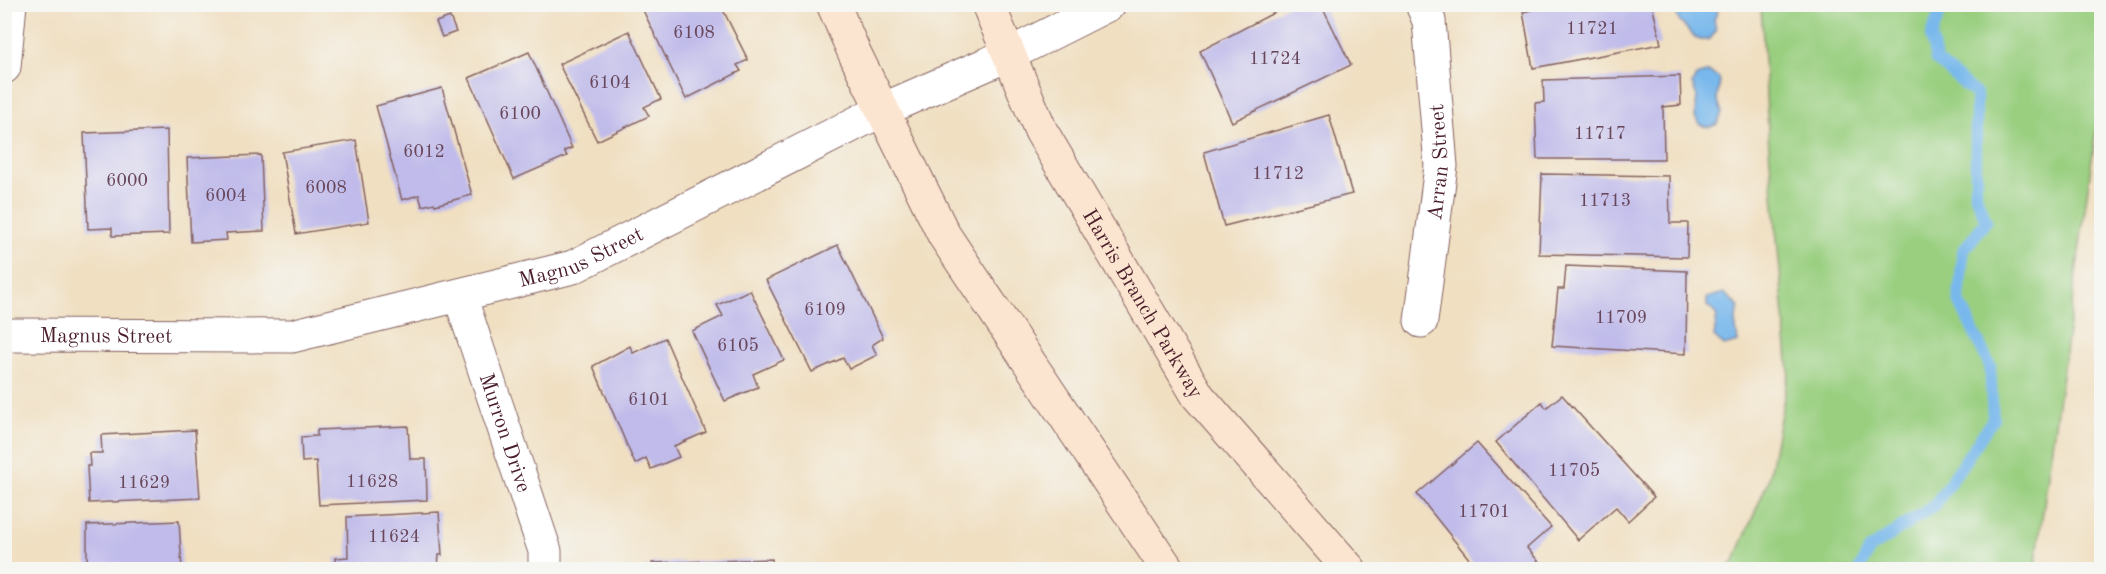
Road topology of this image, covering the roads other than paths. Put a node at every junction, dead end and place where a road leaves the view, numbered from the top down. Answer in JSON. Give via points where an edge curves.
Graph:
{"nodes":[{"id":1,"x":10,"y":4,"type":"edge"},
{"id":2,"x":833,"y":4,"type":"edge"},
{"id":3,"x":988,"y":4,"type":"edge"},
{"id":4,"x":1109,"y":4,"type":"edge"},
{"id":5,"x":1422,"y":4,"type":"edge"},
{"id":6,"x":1010,"y":54,"type":"junction"},
{"id":7,"x":4,"y":67,"type":"edge"},
{"id":8,"x":882,"y":110,"type":"junction"},
{"id":9,"x":460,"y":296,"type":"junction"},
{"id":10,"x":1421,"y":321,"type":"dead end"},
{"id":11,"x":4,"y":334,"type":"edge"},
{"id":12,"x":545,"y":570,"type":"edge"},
{"id":13,"x":1168,"y":570,"type":"edge"},
{"id":14,"x":1350,"y":570,"type":"edge"}],
"edges":[{"from":1,"to":7,"type":"street"},
{"from":2,"to":8,"type":"main road"},
{"from":3,"to":6,"type":"main road","name":"Harris Branch Parkway"},
{"from":4,"to":6,"type":"street","name":"Magnus Street"},
{"from":5,"to":10,"type":"street","name":"Arran Street","via":[[1429,21],[1441,166]]},
{"from":6,"to":8,"type":"street","name":"Magnus Street"},
{"from":6,"to":14,"type":"main road","name":"Harris Branch Parkway","via":[[1041,131],[1198,396]]},
{"from":8,"to":9,"type":"street","name":"Magnus Street","via":[[573,267]]},
{"from":8,"to":13,"type":"main road","via":[[944,235]]},
{"from":9,"to":11,"type":"street","name":"Magnus Street","via":[[292,336]]},
{"from":9,"to":12,"type":"street","name":"Murron Drive","via":[[545,551]]}]}
